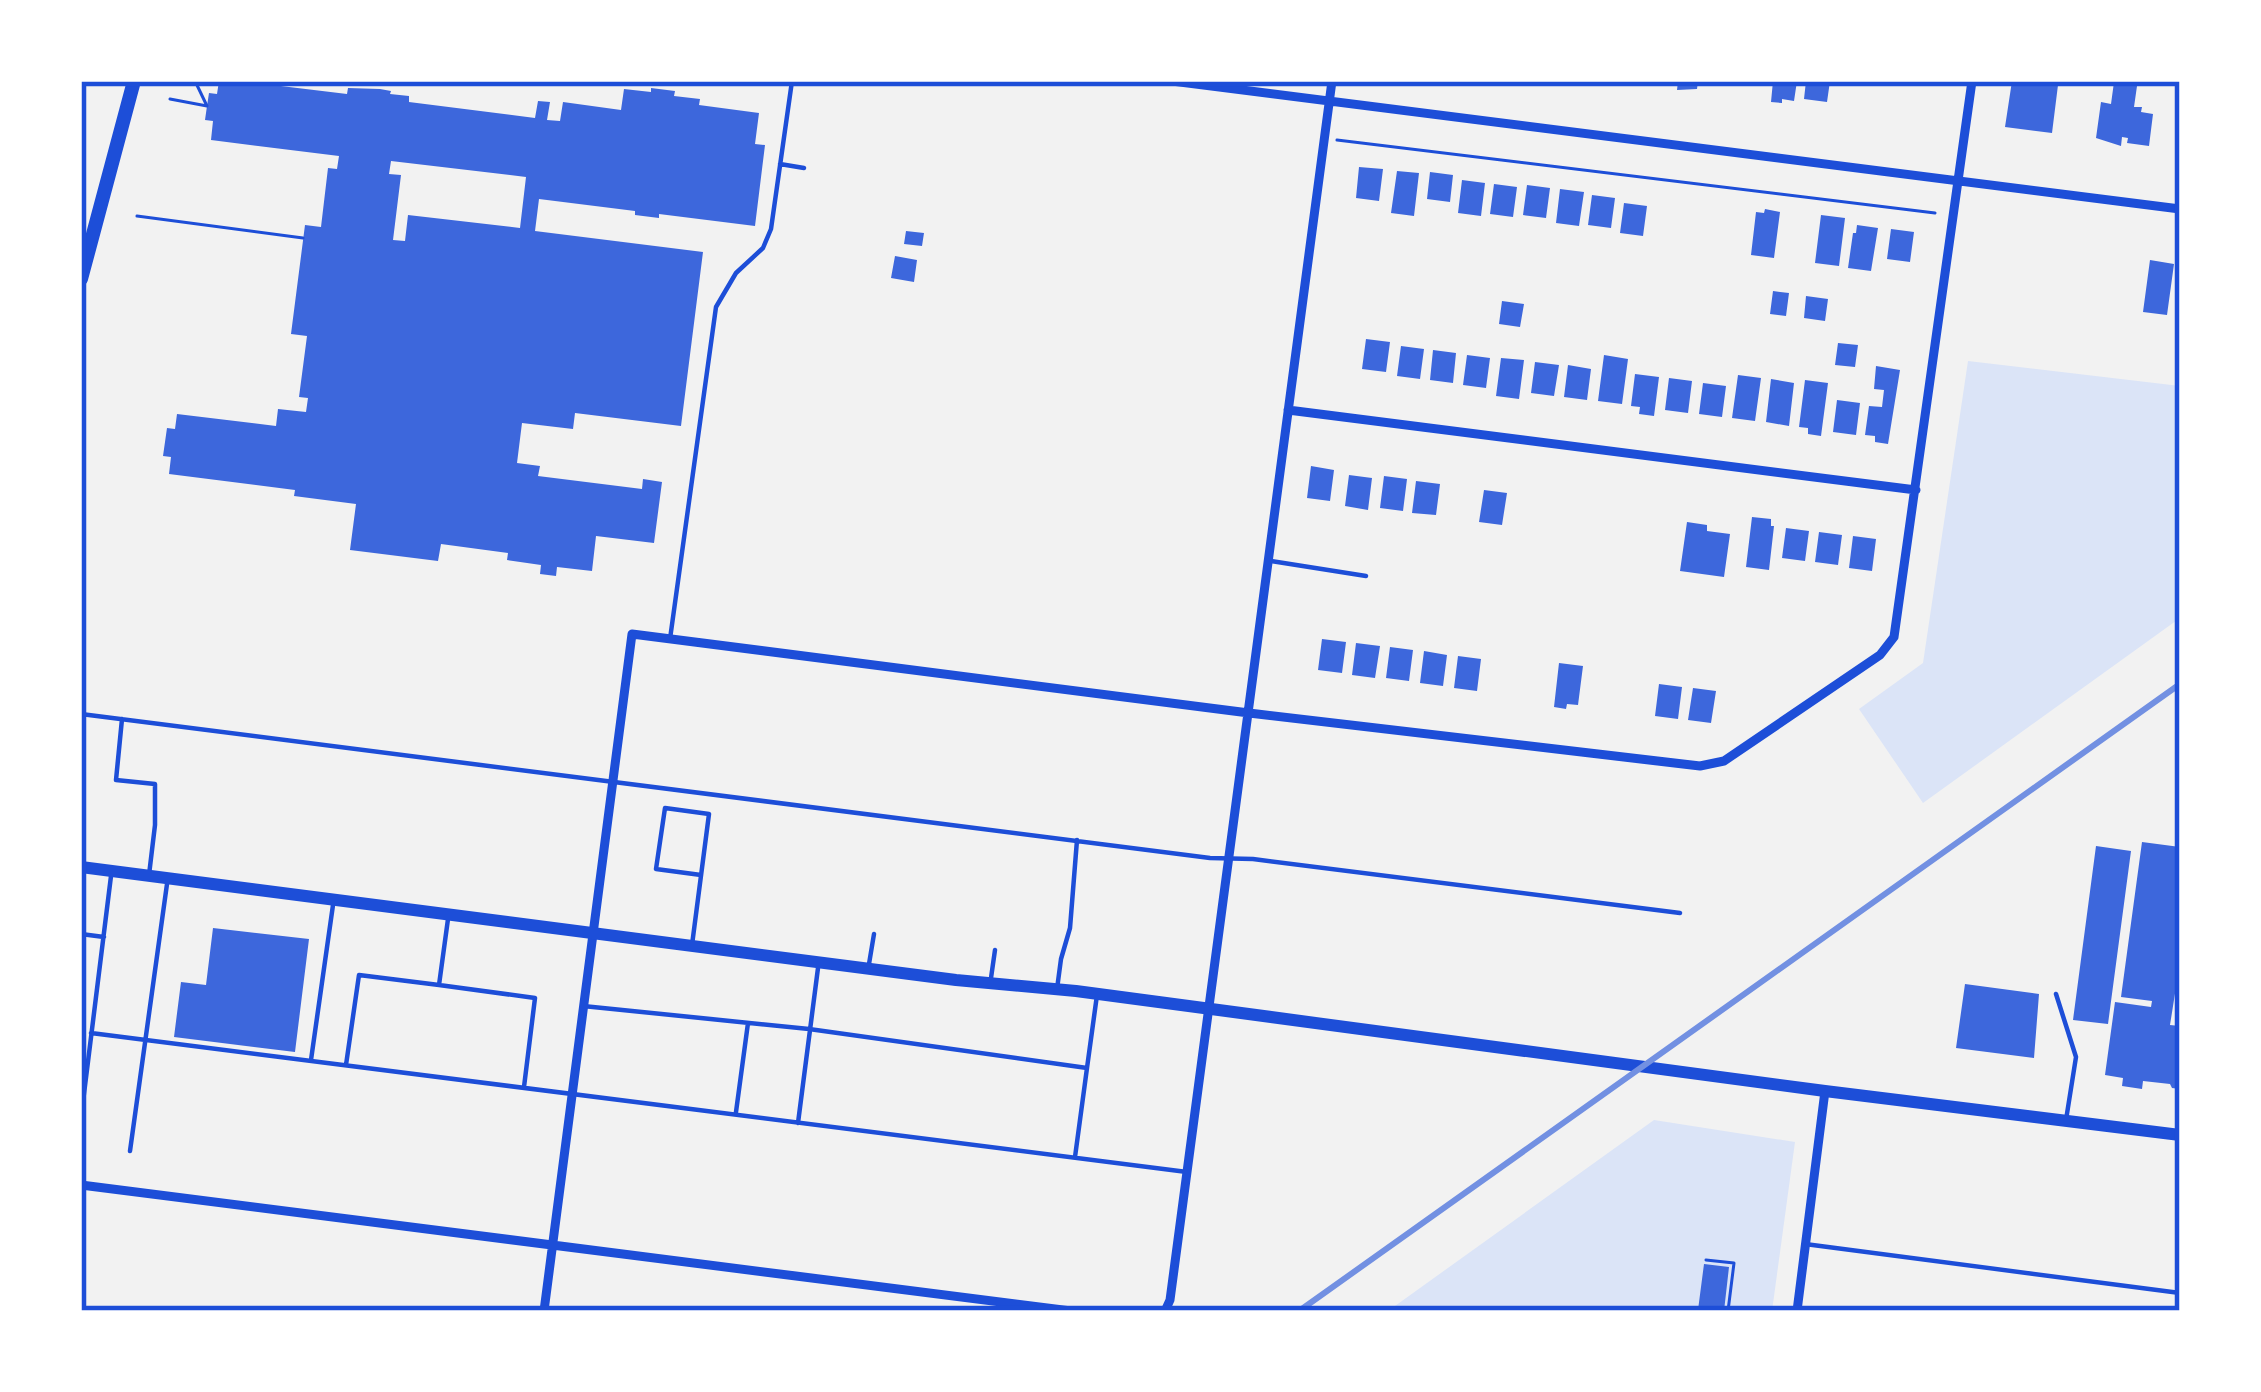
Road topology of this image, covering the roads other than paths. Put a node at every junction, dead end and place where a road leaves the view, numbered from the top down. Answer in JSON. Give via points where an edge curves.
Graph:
{"nodes":[{"id":1,"x":134,"y":81,"type":"edge"},
{"id":2,"x":792,"y":81,"type":"edge"},
{"id":3,"x":1172,"y":81,"type":"edge"},
{"id":4,"x":1332,"y":81,"type":"edge"},
{"id":5,"x":1972,"y":81,"type":"edge"},
{"id":6,"x":1329,"y":101,"type":"junction"},
{"id":7,"x":780,"y":164,"type":"junction"},
{"id":8,"x":804,"y":167,"type":"dead end"},
{"id":9,"x":1958,"y":182,"type":"junction"},
{"id":10,"x":101,"y":207,"type":"junction"},
{"id":11,"x":2180,"y":209,"type":"edge"},
{"id":12,"x":81,"y":240,"type":"edge"},
{"id":13,"x":81,"y":279,"type":"edge"},
{"id":14,"x":1288,"y":410,"type":"junction"},
{"id":15,"x":1916,"y":490,"type":"junction"},
{"id":16,"x":1269,"y":561,"type":"junction"},
{"id":17,"x":1366,"y":576,"type":"dead end"},
{"id":18,"x":670,"y":639,"type":"junction"},
{"id":19,"x":1249,"y":713,"type":"junction"},
{"id":20,"x":81,"y":714,"type":"edge"},
{"id":21,"x":122,"y":719,"type":"junction"},
{"id":22,"x":613,"y":780,"type":"junction"},
{"id":23,"x":1077,"y":840,"type":"junction"},
{"id":24,"x":1229,"y":859,"type":"junction"},
{"id":25,"x":81,"y":867,"type":"edge"},
{"id":26,"x":112,"y":871,"type":"junction"},
{"id":27,"x":149,"y":875,"type":"junction"},
{"id":28,"x":701,"y":875,"type":"junction"},
{"id":29,"x":169,"y":878,"type":"junction"},
{"id":30,"x":334,"y":899,"type":"junction"},
{"id":31,"x":1680,"y":913,"type":"dead end"},
{"id":32,"x":449,"y":914,"type":"junction"},
{"id":33,"x":592,"y":932,"type":"junction"},
{"id":34,"x":81,"y":934,"type":"edge"},
{"id":35,"x":874,"y":934,"type":"dead end"},
{"id":36,"x":104,"y":937,"type":"junction"},
{"id":37,"x":692,"y":945,"type":"junction"},
{"id":38,"x":994,"y":950,"type":"dead end"},
{"id":39,"x":819,"y":962,"type":"junction"},
{"id":40,"x":868,"y":968,"type":"junction"},
{"id":41,"x":990,"y":984,"type":"junction"},
{"id":42,"x":439,"y":985,"type":"junction"},
{"id":43,"x":1057,"y":990,"type":"junction"},
{"id":44,"x":1097,"y":994,"type":"junction"},
{"id":45,"x":2056,"y":994,"type":"dead end"},
{"id":46,"x":583,"y":1006,"type":"junction"},
{"id":47,"x":1208,"y":1010,"type":"junction"},
{"id":48,"x":748,"y":1023,"type":"junction"},
{"id":49,"x":809,"y":1029,"type":"junction"},
{"id":50,"x":91,"y":1033,"type":"junction"},
{"id":51,"x":145,"y":1040,"type":"junction"},
{"id":52,"x":84,"y":1061,"type":"edge"},
{"id":53,"x":310,"y":1061,"type":"junction"},
{"id":54,"x":346,"y":1065,"type":"junction"},
{"id":55,"x":1087,"y":1068,"type":"junction"},
{"id":56,"x":524,"y":1088,"type":"junction"},
{"id":57,"x":1825,"y":1091,"type":"junction"},
{"id":58,"x":572,"y":1094,"type":"junction"},
{"id":59,"x":735,"y":1115,"type":"junction"},
{"id":60,"x":81,"y":1118,"type":"edge"},
{"id":61,"x":2066,"y":1120,"type":"junction"},
{"id":62,"x":798,"y":1123,"type":"junction"},
{"id":63,"x":2180,"y":1135,"type":"edge"},
{"id":64,"x":130,"y":1151,"type":"dead end"},
{"id":65,"x":1075,"y":1158,"type":"junction"},
{"id":66,"x":1187,"y":1172,"type":"junction"},
{"id":67,"x":81,"y":1185,"type":"edge"},
{"id":68,"x":1805,"y":1244,"type":"junction"},
{"id":69,"x":553,"y":1245,"type":"junction"},
{"id":70,"x":2180,"y":1293,"type":"edge"},
{"id":71,"x":544,"y":1311,"type":"edge"},
{"id":72,"x":1071,"y":1311,"type":"edge"},
{"id":73,"x":1165,"y":1311,"type":"edge"},
{"id":74,"x":1797,"y":1311,"type":"edge"}],
"edges":[{"from":1,"to":10,"type":"main road"},
{"from":2,"to":7,"type":"lane"},
{"from":3,"to":6,"type":"street"},
{"from":4,"to":6,"type":"street"},
{"from":5,"to":9,"type":"street"},
{"from":6,"to":9,"type":"street"},
{"from":6,"to":14,"type":"street"},
{"from":7,"to":8,"type":"lane"},
{"from":7,"to":18,"type":"lane","via":[[764,248],[736,272],[716,308]]},
{"from":9,"to":11,"type":"street"},
{"from":9,"to":15,"type":"street"},
{"from":10,"to":12,"type":"main road"},
{"from":10,"to":13,"type":"main road"},
{"from":14,"to":15,"type":"street"},
{"from":14,"to":16,"type":"street"},
{"from":15,"to":19,"type":"street","via":[[1894,637],[1733,758],[1700,766]]},
{"from":16,"to":17,"type":"lane"},
{"from":16,"to":19,"type":"street"},
{"from":18,"to":19,"type":"street"},
{"from":18,"to":22,"type":"street","via":[[632,634]]},
{"from":19,"to":24,"type":"street"},
{"from":20,"to":21,"type":"lane"},
{"from":21,"to":22,"type":"lane"},
{"from":21,"to":27,"type":"lane","via":[[116,780],[155,784]]},
{"from":22,"to":23,"type":"lane"},
{"from":22,"to":33,"type":"street"},
{"from":23,"to":24,"type":"lane"},
{"from":23,"to":43,"type":"lane"},
{"from":24,"to":31,"type":"lane"},
{"from":24,"to":47,"type":"street"},
{"from":25,"to":26,"type":"main road"},
{"from":26,"to":27,"type":"main road"},
{"from":26,"to":36,"type":"lane"},
{"from":27,"to":29,"type":"main road"},
{"from":28,"to":28,"type":"lane","via":[[709,814],[664,808],[656,869]]},
{"from":28,"to":37,"type":"lane"},
{"from":29,"to":30,"type":"main road"},
{"from":29,"to":51,"type":"lane"},
{"from":30,"to":32,"type":"main road"},
{"from":30,"to":53,"type":"lane"},
{"from":32,"to":33,"type":"main road"},
{"from":32,"to":42,"type":"lane"},
{"from":33,"to":37,"type":"main road"},
{"from":33,"to":46,"type":"street"},
{"from":34,"to":36,"type":"lane"},
{"from":35,"to":40,"type":"lane"},
{"from":36,"to":50,"type":"lane"},
{"from":37,"to":39,"type":"main road"},
{"from":38,"to":41,"type":"lane"},
{"from":39,"to":40,"type":"main road"},
{"from":39,"to":49,"type":"lane"},
{"from":40,"to":41,"type":"main road"},
{"from":41,"to":43,"type":"main road"},
{"from":42,"to":54,"type":"lane","via":[[358,975]]},
{"from":42,"to":56,"type":"lane","via":[[535,998]]},
{"from":43,"to":44,"type":"main road"},
{"from":44,"to":47,"type":"main road"},
{"from":44,"to":55,"type":"lane"},
{"from":45,"to":61,"type":"lane","via":[[2076,1057]]},
{"from":46,"to":48,"type":"lane"},
{"from":46,"to":58,"type":"street"},
{"from":47,"to":57,"type":"main road"},
{"from":47,"to":66,"type":"street"},
{"from":48,"to":49,"type":"lane"},
{"from":48,"to":59,"type":"lane"},
{"from":49,"to":55,"type":"lane"},
{"from":49,"to":62,"type":"lane"},
{"from":50,"to":51,"type":"lane"},
{"from":50,"to":52,"type":"lane"},
{"from":51,"to":53,"type":"lane"},
{"from":51,"to":64,"type":"lane"},
{"from":52,"to":60,"type":"lane"},
{"from":53,"to":54,"type":"lane"},
{"from":54,"to":56,"type":"lane"},
{"from":55,"to":65,"type":"lane"},
{"from":56,"to":58,"type":"lane"},
{"from":57,"to":61,"type":"main road"},
{"from":57,"to":68,"type":"street"},
{"from":58,"to":59,"type":"lane"},
{"from":58,"to":69,"type":"street"},
{"from":59,"to":62,"type":"lane"},
{"from":61,"to":63,"type":"main road"},
{"from":62,"to":65,"type":"lane"},
{"from":65,"to":66,"type":"lane"},
{"from":66,"to":73,"type":"street"},
{"from":67,"to":69,"type":"street"},
{"from":68,"to":70,"type":"lane"},
{"from":68,"to":74,"type":"street"},
{"from":69,"to":71,"type":"street"},
{"from":69,"to":72,"type":"street"}]}
